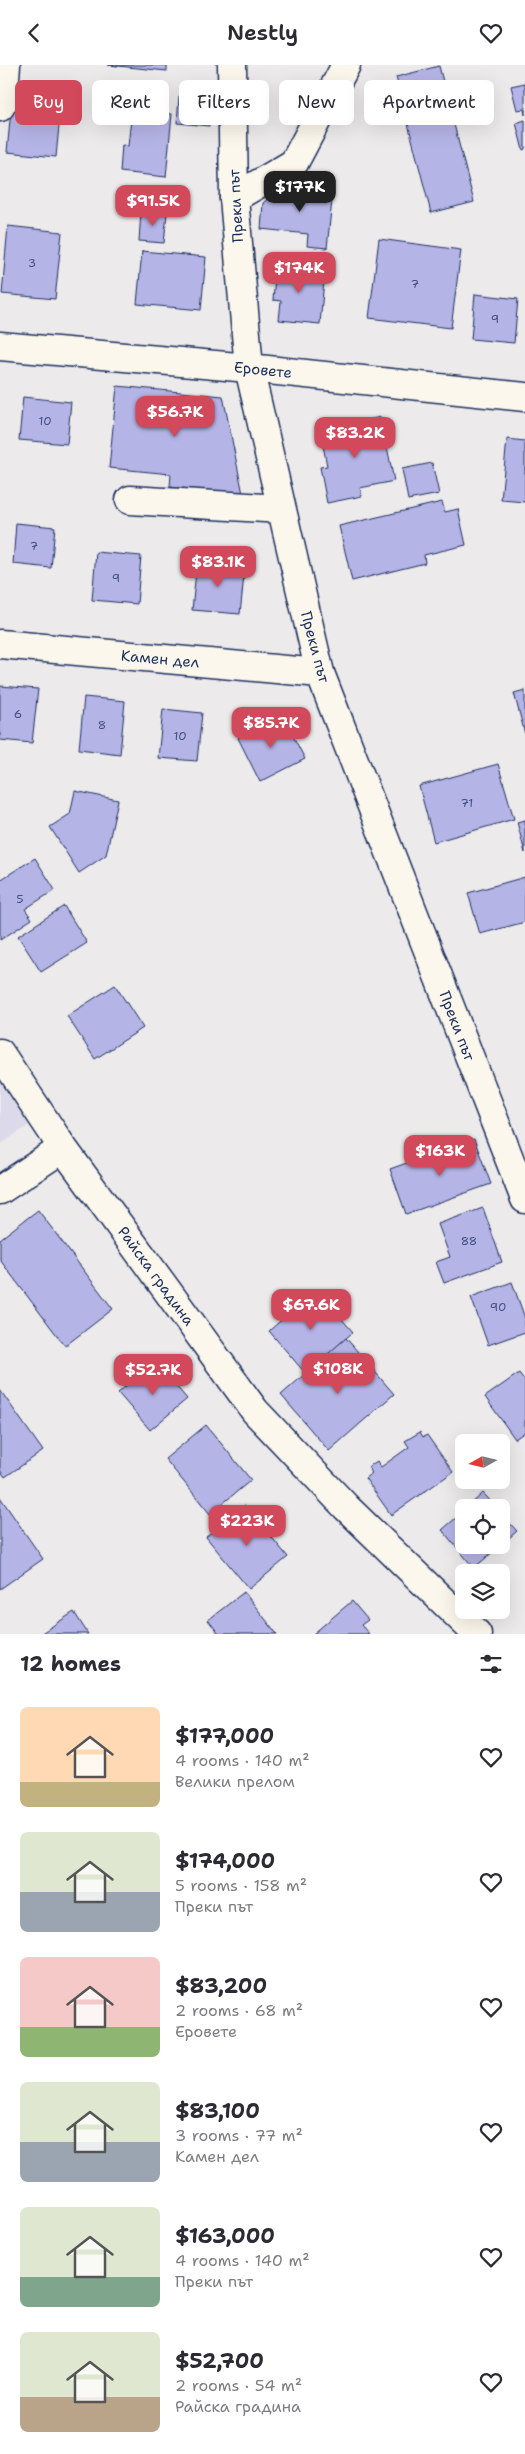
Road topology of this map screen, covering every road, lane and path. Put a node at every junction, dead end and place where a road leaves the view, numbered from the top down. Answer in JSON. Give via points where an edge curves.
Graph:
{"nodes":[{"id":1,"x":6,"y":65,"type":"edge"},
{"id":2,"x":232,"y":65,"type":"edge"},
{"id":3,"x":346,"y":65,"type":"edge"},
{"id":4,"x":0,"y":107,"type":"edge"},
{"id":5,"x":234,"y":198,"type":"junction"},
{"id":6,"x":0,"y":346,"type":"edge"},
{"id":7,"x":249,"y":368,"type":"junction"},
{"id":8,"x":525,"y":397,"type":"edge"},
{"id":9,"x":130,"y":500,"type":"dead end"},
{"id":10,"x":282,"y":509,"type":"junction"},
{"id":11,"x":0,"y":644,"type":"edge"},
{"id":12,"x":320,"y":673,"type":"junction"},
{"id":13,"x":0,"y":1053,"type":"edge"},
{"id":14,"x":63,"y":1148,"type":"junction"},
{"id":15,"x":0,"y":1190,"type":"edge"},
{"id":16,"x":525,"y":1199,"type":"edge"},
{"id":17,"x":477,"y":1634,"type":"edge"}],
"edges":[{"from":1,"to":4,"type":"street"},
{"from":2,"to":5,"type":"street","name":"Преки път"},
{"from":3,"to":5,"type":"street","via":[[294,163]]},
{"from":5,"to":7,"type":"street","name":"Преки път"},
{"from":6,"to":7,"type":"street","name":"Еровете"},
{"from":7,"to":8,"type":"street","name":"Еровете"},
{"from":7,"to":10,"type":"street","name":"Преки път"},
{"from":9,"to":10,"type":"street"},
{"from":10,"to":12,"type":"street","name":"Преки път"},
{"from":11,"to":12,"type":"street","name":"Камен дел"},
{"from":12,"to":16,"type":"street","name":"Преки път"},
{"from":13,"to":14,"type":"street","name":"Райска градина"},
{"from":14,"to":15,"type":"street"},
{"from":14,"to":17,"type":"street","name":"Райска градина","via":[[255,1411],[346,1507]]}]}
